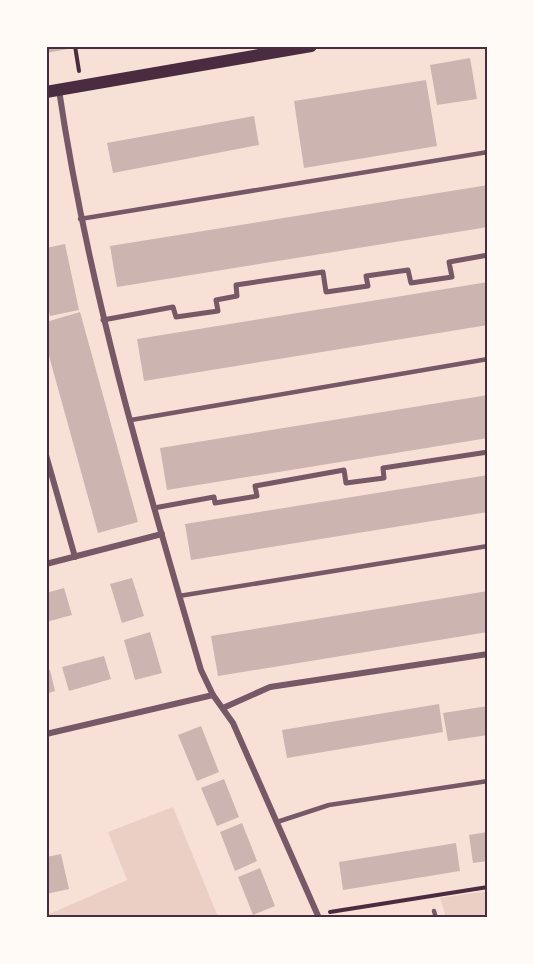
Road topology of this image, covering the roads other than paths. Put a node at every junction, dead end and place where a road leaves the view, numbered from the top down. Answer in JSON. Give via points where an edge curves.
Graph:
{"nodes":[{"id":1,"x":311,"y":46,"type":"edge"},
{"id":2,"x":52,"y":91,"type":"edge"},
{"id":3,"x":488,"y":153,"type":"edge"},
{"id":4,"x":80,"y":219,"type":"junction"},
{"id":5,"x":488,"y":255,"type":"edge"},
{"id":6,"x":103,"y":320,"type":"junction"},
{"id":7,"x":488,"y":359,"type":"edge"},
{"id":8,"x":131,"y":420,"type":"junction"},
{"id":9,"x":488,"y":452,"type":"edge"},
{"id":10,"x":46,"y":456,"type":"edge"},
{"id":11,"x":154,"y":508,"type":"junction"},
{"id":12,"x":162,"y":534,"type":"junction"},
{"id":13,"x":488,"y":546,"type":"edge"},
{"id":14,"x":75,"y":557,"type":"junction"},
{"id":15,"x":46,"y":564,"type":"edge"},
{"id":16,"x":179,"y":596,"type":"junction"},
{"id":17,"x":488,"y":654,"type":"edge"},
{"id":18,"x":213,"y":695,"type":"junction"},
{"id":19,"x":223,"y":708,"type":"junction"},
{"id":20,"x":46,"y":734,"type":"edge"},
{"id":21,"x":488,"y":781,"type":"edge"},
{"id":22,"x":277,"y":822,"type":"junction"},
{"id":23,"x":434,"y":911,"type":"dead end"},
{"id":24,"x":318,"y":916,"type":"edge"},
{"id":25,"x":436,"y":918,"type":"edge"}],
"edges":[{"from":1,"to":2,"type":"main road"},
{"from":2,"to":4,"type":"street"},
{"from":3,"to":4,"type":"lane"},
{"from":4,"to":6,"type":"street"},
{"from":5,"to":6,"type":"street","via":[[449,262],[452,277],[411,283],[408,270],[366,276],[368,286],[326,292],[323,272],[236,285],[237,296],[216,300],[218,311],[176,317],[173,307]]},
{"from":6,"to":8,"type":"street"},
{"from":7,"to":8,"type":"lane"},
{"from":8,"to":11,"type":"street"},
{"from":9,"to":11,"type":"street","via":[[383,468],[384,478],[346,483],[344,470],[255,486],[256,496],[215,503],[214,497]]},
{"from":10,"to":14,"type":"street"},
{"from":11,"to":12,"type":"street"},
{"from":12,"to":14,"type":"street"},
{"from":12,"to":16,"type":"street"},
{"from":13,"to":16,"type":"lane"},
{"from":14,"to":15,"type":"street"},
{"from":16,"to":18,"type":"street","via":[[201,670]]},
{"from":17,"to":19,"type":"street","via":[[270,687]]},
{"from":18,"to":19,"type":"street"},
{"from":18,"to":20,"type":"street"},
{"from":19,"to":22,"type":"street"},
{"from":21,"to":22,"type":"lane","via":[[329,805]]},
{"from":22,"to":24,"type":"street"},
{"from":23,"to":25,"type":"lane"}]}
